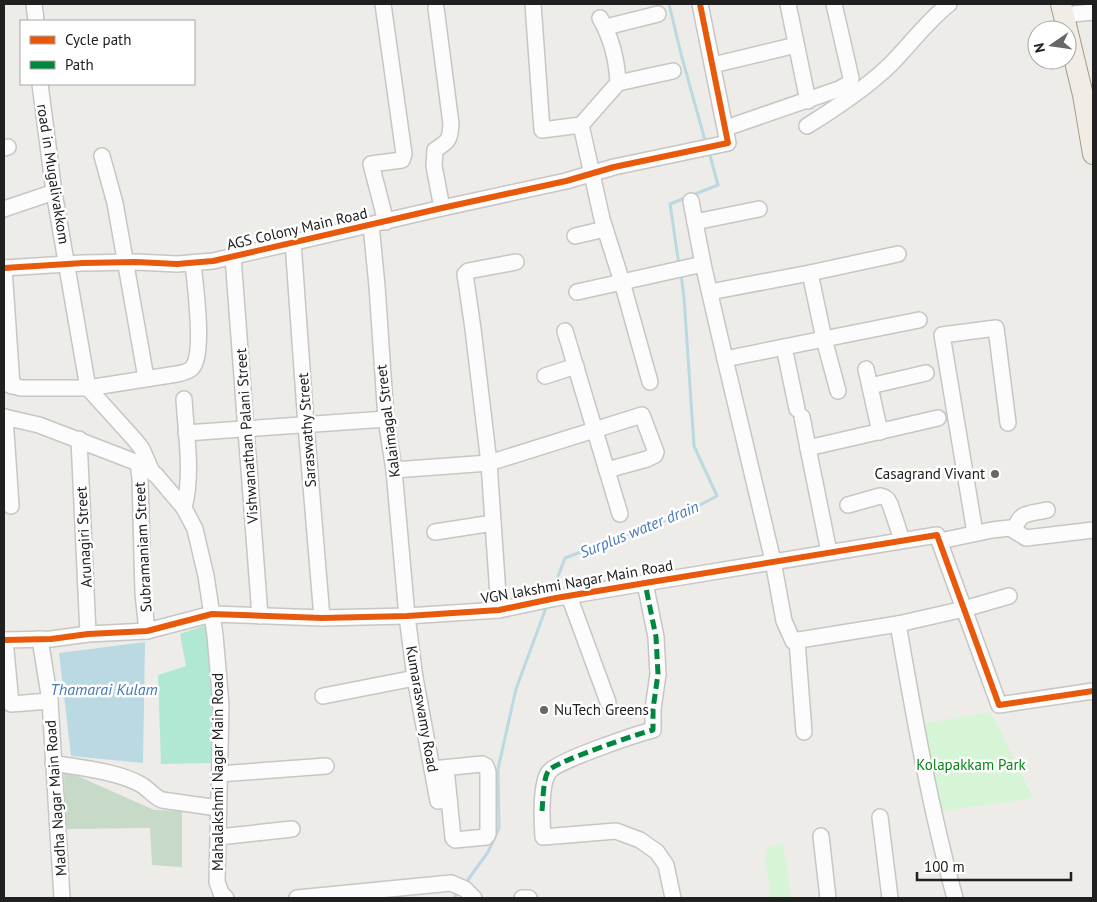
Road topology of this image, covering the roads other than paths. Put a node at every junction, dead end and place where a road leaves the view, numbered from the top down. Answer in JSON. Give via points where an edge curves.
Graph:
{"nodes":[{"id":1,"x":34,"y":4,"type":"edge"},
{"id":2,"x":383,"y":4,"type":"edge"},
{"id":3,"x":533,"y":4,"type":"edge"},
{"id":4,"x":700,"y":4,"type":"edge"},
{"id":5,"x":788,"y":4,"type":"edge"},
{"id":6,"x":834,"y":4,"type":"edge"},
{"id":7,"x":949,"y":4,"type":"edge"},
{"id":8,"x":1066,"y":7,"type":"edge"},
{"id":9,"x":436,"y":8,"type":"dead end"},
{"id":10,"x":1093,"y":12,"type":"edge"},
{"id":11,"x":658,"y":14,"type":"dead end"},
{"id":12,"x":36,"y":20,"type":"edge"},
{"id":13,"x":796,"y":45,"type":"junction"},
{"id":14,"x":713,"y":65,"type":"junction"},
{"id":15,"x":672,"y":71,"type":"dead end"},
{"id":16,"x":618,"y":83,"type":"junction"},
{"id":17,"x":40,"y":85,"type":"edge"},
{"id":18,"x":808,"y":101,"type":"junction"},
{"id":19,"x":1090,"y":118,"type":"edge"},
{"id":20,"x":581,"y":125,"type":"junction"},
{"id":21,"x":807,"y":126,"type":"dead end"},
{"id":22,"x":726,"y":128,"type":"junction"},
{"id":23,"x":1093,"y":154,"type":"edge"},
{"id":24,"x":102,"y":156,"type":"dead end"},
{"id":25,"x":591,"y":175,"type":"junction"},
{"id":26,"x":54,"y":192,"type":"junction"},
{"id":27,"x":691,"y":201,"type":"dead end"},
{"id":28,"x":442,"y":208,"type":"junction"},
{"id":29,"x":4,"y":209,"type":"edge"},
{"id":30,"x":759,"y":209,"type":"dead end"},
{"id":31,"x":695,"y":222,"type":"junction"},
{"id":32,"x":378,"y":224,"type":"junction"},
{"id":33,"x":605,"y":229,"type":"junction"},
{"id":34,"x":575,"y":236,"type":"dead end"},
{"id":35,"x":293,"y":242,"type":"junction"},
{"id":36,"x":898,"y":254,"type":"dead end"},
{"id":37,"x":233,"y":257,"type":"junction"},
{"id":38,"x":126,"y":262,"type":"junction"},
{"id":39,"x":516,"y":262,"type":"dead end"},
{"id":40,"x":193,"y":263,"type":"junction"},
{"id":41,"x":703,"y":264,"type":"junction"},
{"id":42,"x":67,"y":265,"type":"junction"},
{"id":43,"x":4,"y":268,"type":"edge"},
{"id":44,"x":810,"y":273,"type":"junction"},
{"id":45,"x":622,"y":282,"type":"junction"},
{"id":46,"x":577,"y":292,"type":"dead end"},
{"id":47,"x":710,"y":292,"type":"junction"},
{"id":48,"x":919,"y":320,"type":"dead end"},
{"id":49,"x":565,"y":331,"type":"dead end"},
{"id":50,"x":824,"y":339,"type":"junction"},
{"id":51,"x":784,"y":347,"type":"junction"},
{"id":52,"x":725,"y":359,"type":"junction"},
{"id":53,"x":576,"y":366,"type":"junction"},
{"id":54,"x":866,"y":369,"type":"dead end"},
{"id":55,"x":926,"y":373,"type":"dead end"},
{"id":56,"x":545,"y":376,"type":"dead end"},
{"id":57,"x":146,"y":378,"type":"junction"},
{"id":58,"x":650,"y":382,"type":"dead end"},
{"id":59,"x":8,"y":385,"type":"edge"},
{"id":60,"x":870,"y":386,"type":"junction"},
{"id":61,"x":88,"y":388,"type":"junction"},
{"id":62,"x":838,"y":391,"type":"dead end"},
{"id":63,"x":184,"y":399,"type":"dead end"},
{"id":64,"x":4,"y":417,"type":"edge"},
{"id":65,"x":938,"y":418,"type":"dead end"},
{"id":66,"x":386,"y":419,"type":"junction"},
{"id":67,"x":1008,"y":423,"type":"dead end"},
{"id":68,"x":306,"y":425,"type":"junction"},
{"id":69,"x":246,"y":428,"type":"junction"},
{"id":70,"x":596,"y":430,"type":"junction"},
{"id":71,"x":880,"y":432,"type":"junction"},
{"id":72,"x":186,"y":433,"type":"junction"},
{"id":73,"x":79,"y":439,"type":"junction"},
{"id":74,"x":808,"y":448,"type":"junction"},
{"id":75,"x":138,"y":463,"type":"junction"},
{"id":76,"x":489,"y":463,"type":"junction"},
{"id":77,"x":394,"y":470,"type":"junction"},
{"id":78,"x":607,"y":470,"type":"junction"},
{"id":79,"x":152,"y":472,"type":"junction"},
{"id":80,"x":848,"y":505,"type":"dead end"},
{"id":81,"x":11,"y":506,"type":"dead end"},
{"id":82,"x":184,"y":508,"type":"junction"},
{"id":83,"x":1047,"y":510,"type":"dead end"},
{"id":84,"x":620,"y":514,"type":"dead end"},
{"id":85,"x":493,"y":523,"type":"junction"},
{"id":86,"x":1093,"y":530,"type":"edge"},
{"id":87,"x":1015,"y":531,"type":"junction"},
{"id":88,"x":435,"y":532,"type":"dead end"},
{"id":89,"x":975,"y":533,"type":"junction"},
{"id":90,"x":902,"y":540,"type":"junction"},
{"id":91,"x":940,"y":541,"type":"junction"},
{"id":92,"x":829,"y":552,"type":"junction"},
{"id":93,"x":773,"y":561,"type":"junction"},
{"id":94,"x":645,"y":583,"type":"junction"},
{"id":95,"x":1009,"y":596,"type":"dead end"},
{"id":96,"x":563,"y":597,"type":"junction"},
{"id":97,"x":964,"y":609,"type":"junction"},
{"id":98,"x":499,"y":610,"type":"junction"},
{"id":99,"x":212,"y":614,"type":"junction"},
{"id":100,"x":260,"y":616,"type":"junction"},
{"id":101,"x":408,"y":616,"type":"junction"},
{"id":102,"x":322,"y":618,"type":"junction"},
{"id":103,"x":898,"y":624,"type":"junction"},
{"id":104,"x":147,"y":631,"type":"junction"},
{"id":105,"x":88,"y":634,"type":"junction"},
{"id":106,"x":40,"y":639,"type":"junction"},
{"id":107,"x":4,"y":640,"type":"edge"},
{"id":108,"x":797,"y":641,"type":"junction"},
{"id":109,"x":415,"y":678,"type":"junction"},
{"id":110,"x":1093,"y":690,"type":"edge"},
{"id":111,"x":323,"y":696,"type":"dead end"},
{"id":112,"x":50,"y":701,"type":"junction"},
{"id":113,"x":608,"y":702,"type":"dead end"},
{"id":114,"x":8,"y":704,"type":"edge"},
{"id":115,"x":804,"y":732,"type":"dead end"},
{"id":116,"x":53,"y":763,"type":"junction"},
{"id":117,"x":326,"y":766,"type":"dead end"},
{"id":118,"x":439,"y":769,"type":"junction"},
{"id":119,"x":219,"y":774,"type":"junction"},
{"id":120,"x":218,"y":808,"type":"junction"},
{"id":121,"x":880,"y":817,"type":"dead end"},
{"id":122,"x":292,"y":828,"type":"dead end"},
{"id":123,"x":821,"y":836,"type":"dead end"},
{"id":124,"x":219,"y":838,"type":"junction"},
{"id":125,"x":469,"y":894,"type":"edge"},
{"id":126,"x":378,"y":895,"type":"edge"},
{"id":127,"x":62,"y":898,"type":"edge"},
{"id":128,"x":226,"y":898,"type":"edge"},
{"id":129,"x":296,"y":898,"type":"edge"},
{"id":130,"x":522,"y":898,"type":"edge"},
{"id":131,"x":529,"y":898,"type":"edge"},
{"id":132,"x":674,"y":898,"type":"edge"},
{"id":133,"x":828,"y":898,"type":"edge"},
{"id":134,"x":890,"y":898,"type":"edge"},
{"id":135,"x":955,"y":898,"type":"edge"}],
"edges":[{"from":1,"to":12,"type":"street"},
{"from":2,"to":32,"type":"street","name":"Kalaimagal Street","via":[[404,154],[402,160],[372,164]]},
{"from":3,"to":20,"type":"street","via":[[542,130]]},
{"from":4,"to":14,"type":"street"},
{"from":5,"to":13,"type":"street"},
{"from":6,"to":18,"type":"street","via":[[850,83]]},
{"from":7,"to":21,"type":"street","via":[[890,65]]},
{"from":8,"to":10,"type":"street"},
{"from":8,"to":19,"type":"main road"},
{"from":9,"to":28,"type":"street","via":[[451,124],[450,138],[435,150],[433,158]]},
{"from":11,"to":16,"type":"street","via":[[603,23],[617,61]]},
{"from":13,"to":14,"type":"street"},
{"from":13,"to":18,"type":"street"},
{"from":14,"to":22,"type":"street"},
{"from":15,"to":16,"type":"street"},
{"from":16,"to":20,"type":"street"},
{"from":17,"to":26,"type":"street","name":"road in Mugalivakkom"},
{"from":18,"to":22,"type":"street"},
{"from":19,"to":23,"type":"main road"},
{"from":20,"to":25,"type":"street"},
{"from":22,"to":25,"type":"street","name":"AGS Colony Main Road","via":[[728,143]]},
{"from":24,"to":38,"type":"street"},
{"from":25,"to":28,"type":"street","name":"AGS Colony Main Road"},
{"from":25,"to":33,"type":"street"},
{"from":26,"to":29,"type":"street"},
{"from":26,"to":42,"type":"street","name":"road in Mugalivakkom"},
{"from":27,"to":31,"type":"street"},
{"from":28,"to":32,"type":"street","name":"AGS Colony Main Road"},
{"from":30,"to":31,"type":"street"},
{"from":31,"to":41,"type":"street"},
{"from":32,"to":35,"type":"street","name":"AGS Colony Main Road"},
{"from":32,"to":66,"type":"street","name":"Kalaimagal Street","via":[[377,286]]},
{"from":33,"to":34,"type":"street"},
{"from":33,"to":45,"type":"street"},
{"from":35,"to":37,"type":"street","name":"AGS Colony Main Road"},
{"from":35,"to":68,"type":"street","name":"Saraswathy Street"},
{"from":36,"to":44,"type":"street"},
{"from":37,"to":40,"type":"street","name":"AGS Colony Main Road"},
{"from":37,"to":69,"type":"street","name":"Vishwanathan Palani Street"},
{"from":38,"to":40,"type":"street","name":"AGS Colony Main Road"},
{"from":38,"to":42,"type":"street","name":"AGS Colony Main Road"},
{"from":38,"to":57,"type":"street"},
{"from":39,"to":76,"type":"street","via":[[465,274]]},
{"from":40,"to":57,"type":"street","via":[[199,339],[196,359],[186,372]]},
{"from":41,"to":45,"type":"street"},
{"from":41,"to":47,"type":"street"},
{"from":42,"to":43,"type":"street","name":"AGS Colony Main Road"},
{"from":42,"to":61,"type":"street","name":"road in Mugalivakkom"},
{"from":43,"to":59,"type":"street"},
{"from":44,"to":47,"type":"street"},
{"from":44,"to":50,"type":"street"},
{"from":45,"to":46,"type":"street"},
{"from":45,"to":58,"type":"street"},
{"from":47,"to":52,"type":"street"},
{"from":48,"to":50,"type":"street"},
{"from":49,"to":53,"type":"street"},
{"from":50,"to":51,"type":"street"},
{"from":50,"to":62,"type":"street"},
{"from":51,"to":52,"type":"street"},
{"from":51,"to":74,"type":"street"},
{"from":52,"to":93,"type":"street"},
{"from":53,"to":56,"type":"street"},
{"from":53,"to":70,"type":"street"},
{"from":54,"to":60,"type":"street"},
{"from":55,"to":60,"type":"street"},
{"from":57,"to":61,"type":"street"},
{"from":59,"to":61,"type":"street"},
{"from":60,"to":71,"type":"street"},
{"from":61,"to":79,"type":"street","via":[[142,449]]},
{"from":63,"to":72,"type":"street"},
{"from":64,"to":73,"type":"street"},
{"from":64,"to":81,"type":"street"},
{"from":65,"to":71,"type":"street"},
{"from":66,"to":68,"type":"street"},
{"from":66,"to":77,"type":"street","name":"Kalaimagal Street"},
{"from":67,"to":89,"type":"street","via":[[996,328],[942,335]]},
{"from":68,"to":69,"type":"street"},
{"from":68,"to":102,"type":"street","name":"Saraswathy Street"},
{"from":69,"to":72,"type":"street"},
{"from":69,"to":100,"type":"street","name":"Vishwanathan Palani Street"},
{"from":70,"to":76,"type":"street"},
{"from":70,"to":78,"type":"street"},
{"from":70,"to":78,"type":"street","via":[[642,415],[656,452],[653,457]]},
{"from":71,"to":74,"type":"street"},
{"from":72,"to":82,"type":"street","via":[[189,480]]},
{"from":73,"to":75,"type":"street"},
{"from":73,"to":105,"type":"street","name":"Arunagiri Street"},
{"from":74,"to":92,"type":"street"},
{"from":75,"to":79,"type":"street"},
{"from":75,"to":104,"type":"street","name":"Subramaniam Street"},
{"from":76,"to":77,"type":"street"},
{"from":76,"to":85,"type":"street"},
{"from":77,"to":101,"type":"street","name":"Kalaimagal Street"},
{"from":78,"to":84,"type":"street"},
{"from":79,"to":82,"type":"street","name":"Mahalakshmi Nagar Main Road"},
{"from":80,"to":90,"type":"street","via":[[885,496]]},
{"from":82,"to":99,"type":"street","name":"Mahalakshmi Nagar Main Road","via":[[195,529]]},
{"from":83,"to":87,"type":"street","via":[[1021,516]]},
{"from":85,"to":88,"type":"street"},
{"from":85,"to":98,"type":"street"},
{"from":86,"to":87,"type":"street","via":[[1026,538]]},
{"from":87,"to":89,"type":"street","via":[[1010,528]]},
{"from":89,"to":91,"type":"street"},
{"from":90,"to":91,"type":"street","name":"VGN lakshmi Nagar Main Road","via":[[938,535]]},
{"from":90,"to":92,"type":"street","name":"VGN lakshmi Nagar Main Road"},
{"from":91,"to":97,"type":"street"},
{"from":92,"to":93,"type":"street","name":"VGN lakshmi Nagar Main Road"},
{"from":93,"to":94,"type":"street","name":"VGN lakshmi Nagar Main Road"},
{"from":93,"to":108,"type":"street","via":[[784,621],[793,641]]},
{"from":94,"to":96,"type":"street","name":"VGN lakshmi Nagar Main Road"},
{"from":94,"to":132,"type":"street","via":[[656,637],[658,674],[653,730],[550,770],[542,811],[543,837],[616,830],[640,840],[657,852],[666,865]]},
{"from":95,"to":97,"type":"street"},
{"from":96,"to":98,"type":"street","name":"VGN lakshmi Nagar Main Road"},
{"from":96,"to":113,"type":"street"},
{"from":97,"to":103,"type":"street"},
{"from":97,"to":110,"type":"street","via":[[999,705]]},
{"from":98,"to":101,"type":"street","name":"VGN lakshmi Nagar Main Road"},
{"from":99,"to":100,"type":"street","name":"VGN lakshmi Nagar Main Road"},
{"from":99,"to":104,"type":"street","name":"VGN lakshmi Nagar Main Road"},
{"from":99,"to":119,"type":"street","name":"Mahalakshmi Nagar Main Road","via":[[221,704]]},
{"from":100,"to":102,"type":"street","name":"VGN lakshmi Nagar Main Road"},
{"from":101,"to":102,"type":"street","name":"VGN lakshmi Nagar Main Road"},
{"from":101,"to":109,"type":"street","name":"Kumaraswamy Road"},
{"from":103,"to":108,"type":"street"},
{"from":103,"to":135,"type":"street","via":[[918,739]]},
{"from":104,"to":105,"type":"street","name":"VGN lakshmi Nagar Main Road"},
{"from":105,"to":106,"type":"street","name":"VGN lakshmi Nagar Main Road"},
{"from":106,"to":107,"type":"street","name":"VGN lakshmi Nagar Main Road"},
{"from":106,"to":112,"type":"street","name":"Madha Nagar Main Road"},
{"from":107,"to":114,"type":"street"},
{"from":108,"to":115,"type":"street"},
{"from":109,"to":111,"type":"street"},
{"from":109,"to":118,"type":"street","name":"Kumaraswamy Road"},
{"from":112,"to":114,"type":"street"},
{"from":112,"to":116,"type":"street","name":"Madha Nagar Main Road"},
{"from":116,"to":120,"type":"street","via":[[127,779],[142,785],[162,800]]},
{"from":116,"to":127,"type":"street","name":"Madha Nagar Main Road"},
{"from":117,"to":119,"type":"street"},
{"from":118,"to":118,"type":"street","name":"Kumaraswamy Road","via":[[453,838],[487,836],[486,766]]},
{"from":119,"to":120,"type":"street","name":"Mahalakshmi Nagar Main Road"},
{"from":120,"to":124,"type":"street","name":"Mahalakshmi Nagar Main Road"},
{"from":121,"to":134,"type":"street"},
{"from":122,"to":124,"type":"street"},
{"from":123,"to":133,"type":"street"},
{"from":124,"to":128,"type":"street","name":"Mahalakshmi Nagar Main Road","via":[[217,882]]},
{"from":125,"to":126,"type":"street","via":[[450,883]]},
{"from":126,"to":129,"type":"street"},
{"from":130,"to":131,"type":"street"}]}
